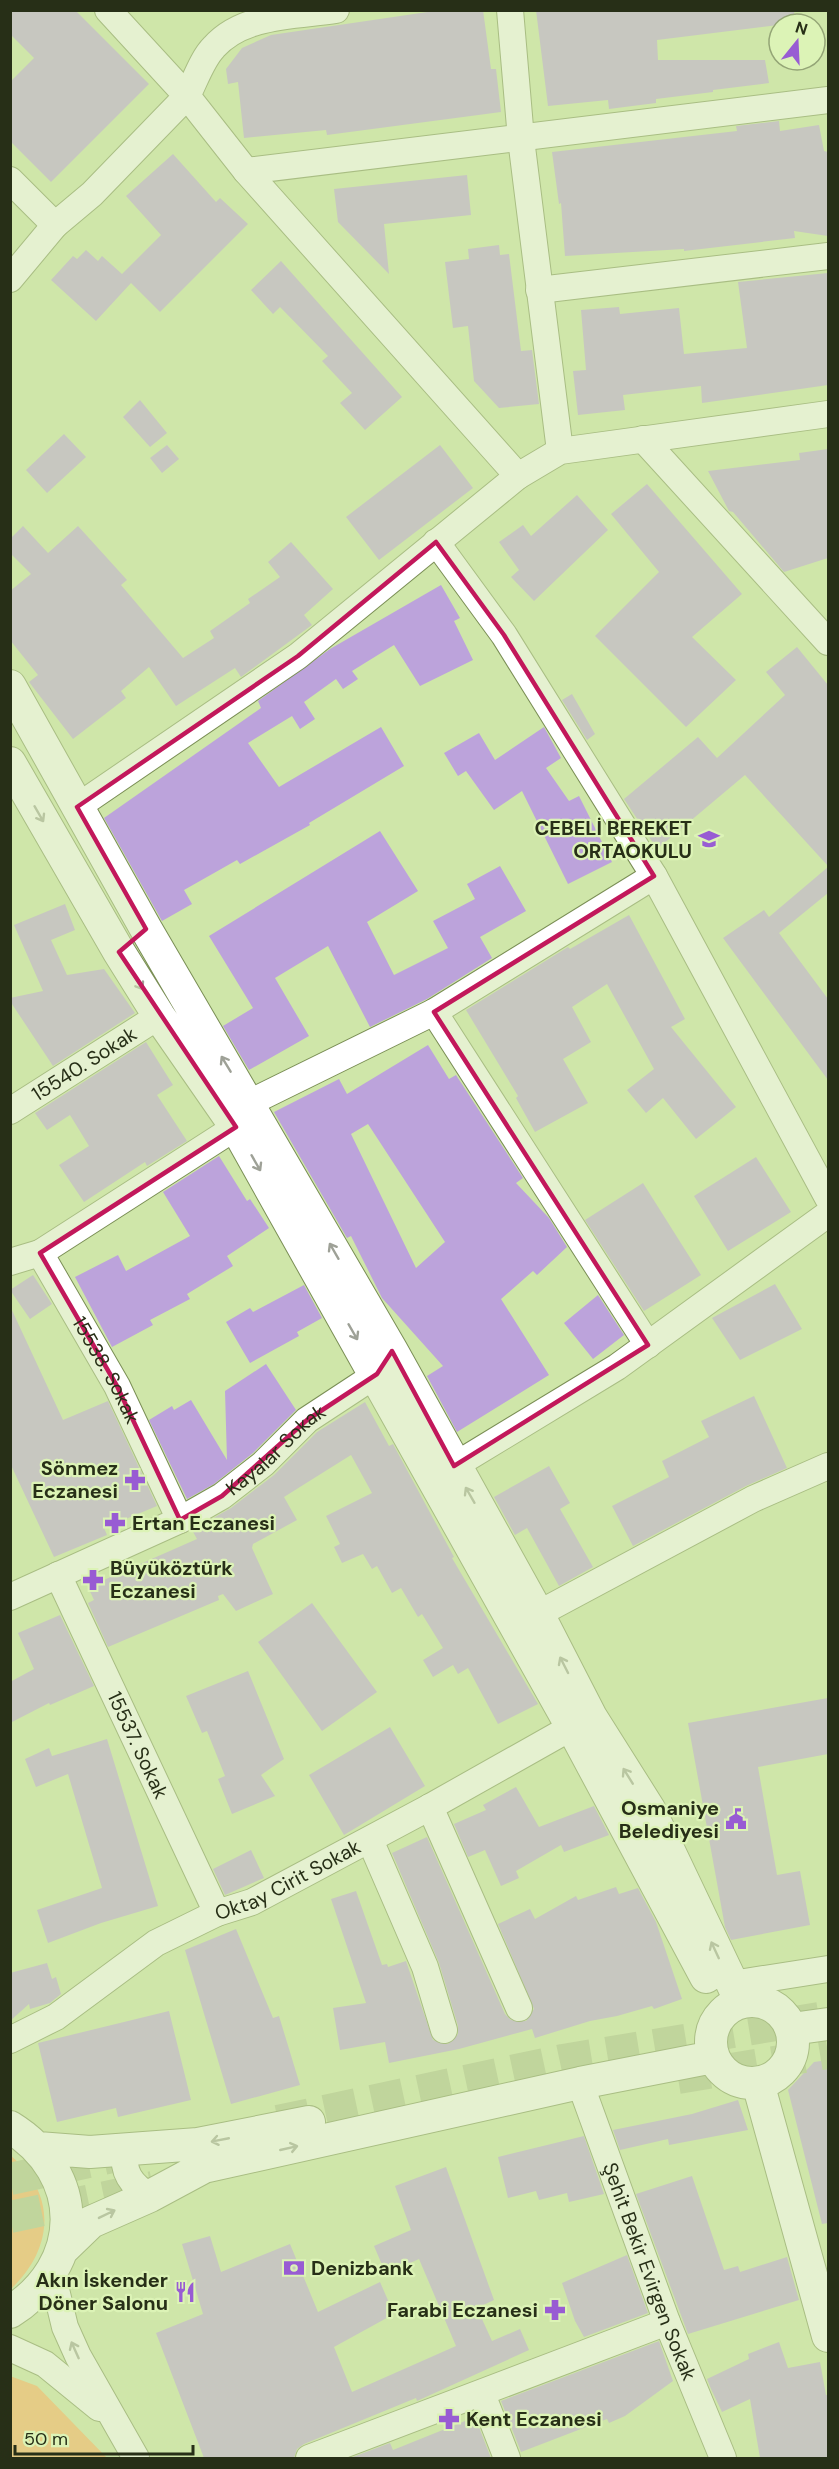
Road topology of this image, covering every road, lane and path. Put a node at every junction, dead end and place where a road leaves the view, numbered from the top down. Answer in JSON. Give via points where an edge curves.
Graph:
{"nodes":[{"id":1,"x":336,"y":10,"type":"edge"},
{"id":2,"x":510,"y":10,"type":"edge"},
{"id":3,"x":110,"y":11,"type":"edge"},
{"id":4,"x":187,"y":96,"type":"junction"},
{"id":5,"x":828,"y":100,"type":"edge"},
{"id":6,"x":521,"y":139,"type":"junction"},
{"id":7,"x":246,"y":171,"type":"junction"},
{"id":8,"x":10,"y":180,"type":"edge"},
{"id":9,"x":54,"y":225,"type":"junction"},
{"id":10,"x":828,"y":256,"type":"edge"},
{"id":11,"x":10,"y":279,"type":"edge"},
{"id":12,"x":539,"y":290,"type":"junction"},
{"id":13,"x":828,"y":414,"type":"edge"},
{"id":14,"x":643,"y":439,"type":"junction"},
{"id":15,"x":560,"y":451,"type":"junction"},
{"id":16,"x":518,"y":476,"type":"junction"},
{"id":17,"x":436,"y":542,"type":"junction"},
{"id":18,"x":828,"y":642,"type":"edge"},
{"id":19,"x":10,"y":686,"type":"edge"},
{"id":20,"x":13,"y":774,"type":"edge"},
{"id":21,"x":77,"y":807,"type":"junction"},
{"id":22,"x":654,"y":876,"type":"junction"},
{"id":23,"x":146,"y":929,"type":"junction"},
{"id":24,"x":119,"y":952,"type":"junction"},
{"id":25,"x":434,"y":1012,"type":"junction"},
{"id":26,"x":159,"y":1016,"type":"junction"},
{"id":27,"x":10,"y":1112,"type":"edge"},
{"id":28,"x":242,"y":1115,"type":"junction"},
{"id":29,"x":828,"y":1198,"type":"edge"},
{"id":30,"x":828,"y":1214,"type":"edge"},
{"id":31,"x":40,"y":1253,"type":"junction"},
{"id":32,"x":10,"y":1262,"type":"edge"},
{"id":33,"x":648,"y":1345,"type":"junction"},
{"id":34,"x":384,"y":1363,"type":"junction"},
{"id":35,"x":454,"y":1466,"type":"junction"},
{"id":36,"x":828,"y":1466,"type":"edge"},
{"id":37,"x":180,"y":1520,"type":"junction"},
{"id":38,"x":58,"y":1575,"type":"junction"},
{"id":39,"x":10,"y":1597,"type":"edge"},
{"id":40,"x":538,"y":1614,"type":"junction"},
{"id":41,"x":572,"y":1726,"type":"junction"},
{"id":42,"x":430,"y":1807,"type":"junction"},
{"id":43,"x":370,"y":1840,"type":"junction"},
{"id":44,"x":217,"y":1913,"type":"junction"},
{"id":45,"x":828,"y":1969,"type":"edge"},
{"id":46,"x":732,"y":1999,"type":"junction"},
{"id":47,"x":519,"y":2008,"type":"dead end"},
{"id":48,"x":828,"y":2024,"type":"edge"},
{"id":49,"x":444,"y":2030,"type":"dead end"},
{"id":50,"x":792,"y":2039,"type":"junction"},
{"id":51,"x":10,"y":2040,"type":"edge"},
{"id":52,"x":828,"y":2045,"type":"edge"},
{"id":53,"x":712,"y":2050,"type":"junction"},
{"id":54,"x":580,"y":2083,"type":"junction"},
{"id":55,"x":758,"y":2083,"type":"junction"},
{"id":56,"x":11,"y":2127,"type":"edge"},
{"id":57,"x":38,"y":2148,"type":"junction"},
{"id":58,"x":125,"y":2150,"type":"junction"},
{"id":59,"x":150,"y":2196,"type":"junction"},
{"id":60,"x":57,"y":2262,"type":"junction"},
{"id":61,"x":10,"y":2312,"type":"edge"},
{"id":62,"x":667,"y":2322,"type":"junction"},
{"id":63,"x":828,"y":2336,"type":"edge"},
{"id":64,"x":10,"y":2348,"type":"edge"},
{"id":65,"x":482,"y":2394,"type":"junction"},
{"id":66,"x":112,"y":2420,"type":"junction"},
{"id":67,"x":336,"y":2454,"type":"edge"},
{"id":68,"x":136,"y":2458,"type":"edge"},
{"id":69,"x":309,"y":2458,"type":"edge"},
{"id":70,"x":507,"y":2458,"type":"edge"},
{"id":71,"x":723,"y":2458,"type":"edge"}],
"edges":[{"from":1,"to":4,"type":"street","via":[[240,27],[213,47]]},
{"from":2,"to":6,"type":"street"},
{"from":3,"to":4,"type":"street"},
{"from":4,"to":7,"type":"street"},
{"from":4,"to":9,"type":"street","via":[[92,194]]},
{"from":5,"to":6,"type":"street"},
{"from":6,"to":7,"type":"street"},
{"from":6,"to":12,"type":"street"},
{"from":7,"to":16,"type":"street"},
{"from":8,"to":9,"type":"street"},
{"from":9,"to":11,"type":"street"},
{"from":10,"to":12,"type":"street"},
{"from":12,"to":15,"type":"street"},
{"from":13,"to":14,"type":"street"},
{"from":14,"to":15,"type":"street"},
{"from":14,"to":18,"type":"street"},
{"from":15,"to":16,"type":"street"},
{"from":16,"to":17,"type":"street"},
{"from":17,"to":21,"type":"street","via":[[298,656]]},
{"from":17,"to":22,"type":"street","via":[[504,635]]},
{"from":19,"to":21,"type":"main road"},
{"from":20,"to":24,"type":"main road","one_way":true},
{"from":21,"to":23,"type":"main road"},
{"from":22,"to":25,"type":"street"},
{"from":22,"to":29,"type":"street"},
{"from":23,"to":24,"type":"main road"},
{"from":28,"to":23,"type":"main road","one_way":true},
{"from":24,"to":26,"type":"main road","one_way":true},
{"from":25,"to":28,"type":"street"},
{"from":25,"to":33,"type":"street"},
{"from":26,"to":27,"type":"street","name":"15540. Sokak"},
{"from":26,"to":28,"type":"main road"},
{"from":28,"to":31,"type":"street"},
{"from":28,"to":34,"type":"main road"},
{"from":30,"to":33,"type":"street"},
{"from":31,"to":32,"type":"street"},
{"from":31,"to":37,"type":"street","name":"15538. Sokak","via":[[117,1386]]},
{"from":33,"to":35,"type":"street"},
{"from":34,"to":35,"type":"main road"},
{"from":34,"to":37,"type":"street","name":"Kayalar Sokak","via":[[308,1420],[263,1464],[222,1496]]},
{"from":34,"to":41,"type":"main road"},
{"from":40,"to":35,"type":"main road","one_way":true},
{"from":36,"to":40,"type":"street","via":[[753,1499]]},
{"from":37,"to":38,"type":"street","name":"Kayalar Sokak"},
{"from":38,"to":39,"type":"street","name":"Kayalar Sokak"},
{"from":38,"to":44,"type":"street","name":"15537. Sokak"},
{"from":46,"to":40,"type":"main road","one_way":true,"via":[[649,1809],[591,1717]]},
{"from":41,"to":42,"type":"street","name":"Oktay Cirit Sokak"},
{"from":41,"to":46,"type":"main road"},
{"from":42,"to":43,"type":"street","name":"Oktay Cirit Sokak"},
{"from":42,"to":47,"type":"street"},
{"from":43,"to":44,"type":"street","name":"Oktay Cirit Sokak","via":[[252,1902]]},
{"from":43,"to":49,"type":"street","via":[[425,1967]]},
{"from":44,"to":51,"type":"street","name":"Oktay Cirit Sokak","via":[[156,1943],[56,2017]]},
{"from":45,"to":46,"type":"street"},
{"from":46,"to":50,"type":"main road","via":[[776,2008]]},
{"from":46,"to":53,"type":"main road","via":[[712,2030]]},
{"from":48,"to":50,"type":"main road"},
{"from":50,"to":52,"type":"main road"},
{"from":50,"to":55,"type":"main road","via":[[783,2070]]},
{"from":53,"to":54,"type":"main road"},
{"from":53,"to":55,"type":"main road","via":[[720,2069],[732,2079]]},
{"from":53,"to":58,"type":"main road","one_way":true,"via":[[198,2144]]},
{"from":59,"to":54,"type":"main road","one_way":true,"via":[[204,2167]]},
{"from":54,"to":62,"type":"street","name":"Şehit Bekir Evirgen Sokak"},
{"from":55,"to":63,"type":"main road"},
{"from":56,"to":57,"type":"main road"},
{"from":57,"to":58,"type":"main road"},
{"from":57,"to":60,"type":"main road","via":[[56,2172],[64,2194],[67,2217]]},
{"from":58,"to":59,"type":"street","via":[[127,2176],[137,2189]]},
{"from":60,"to":59,"type":"main road","one_way":true,"via":[[91,2222]]},
{"from":60,"to":61,"type":"main road","via":[[30,2299]]},
{"from":66,"to":60,"type":"street","one_way":true,"via":[[65,2327]]},
{"from":62,"to":65,"type":"street"},
{"from":62,"to":71,"type":"street","name":"Şehit Bekir Evirgen Sokak"},
{"from":64,"to":66,"type":"street","via":[[45,2364]]},
{"from":65,"to":67,"type":"street"},
{"from":65,"to":70,"type":"street"},
{"from":66,"to":68,"type":"street"},
{"from":67,"to":69,"type":"street"}]}
